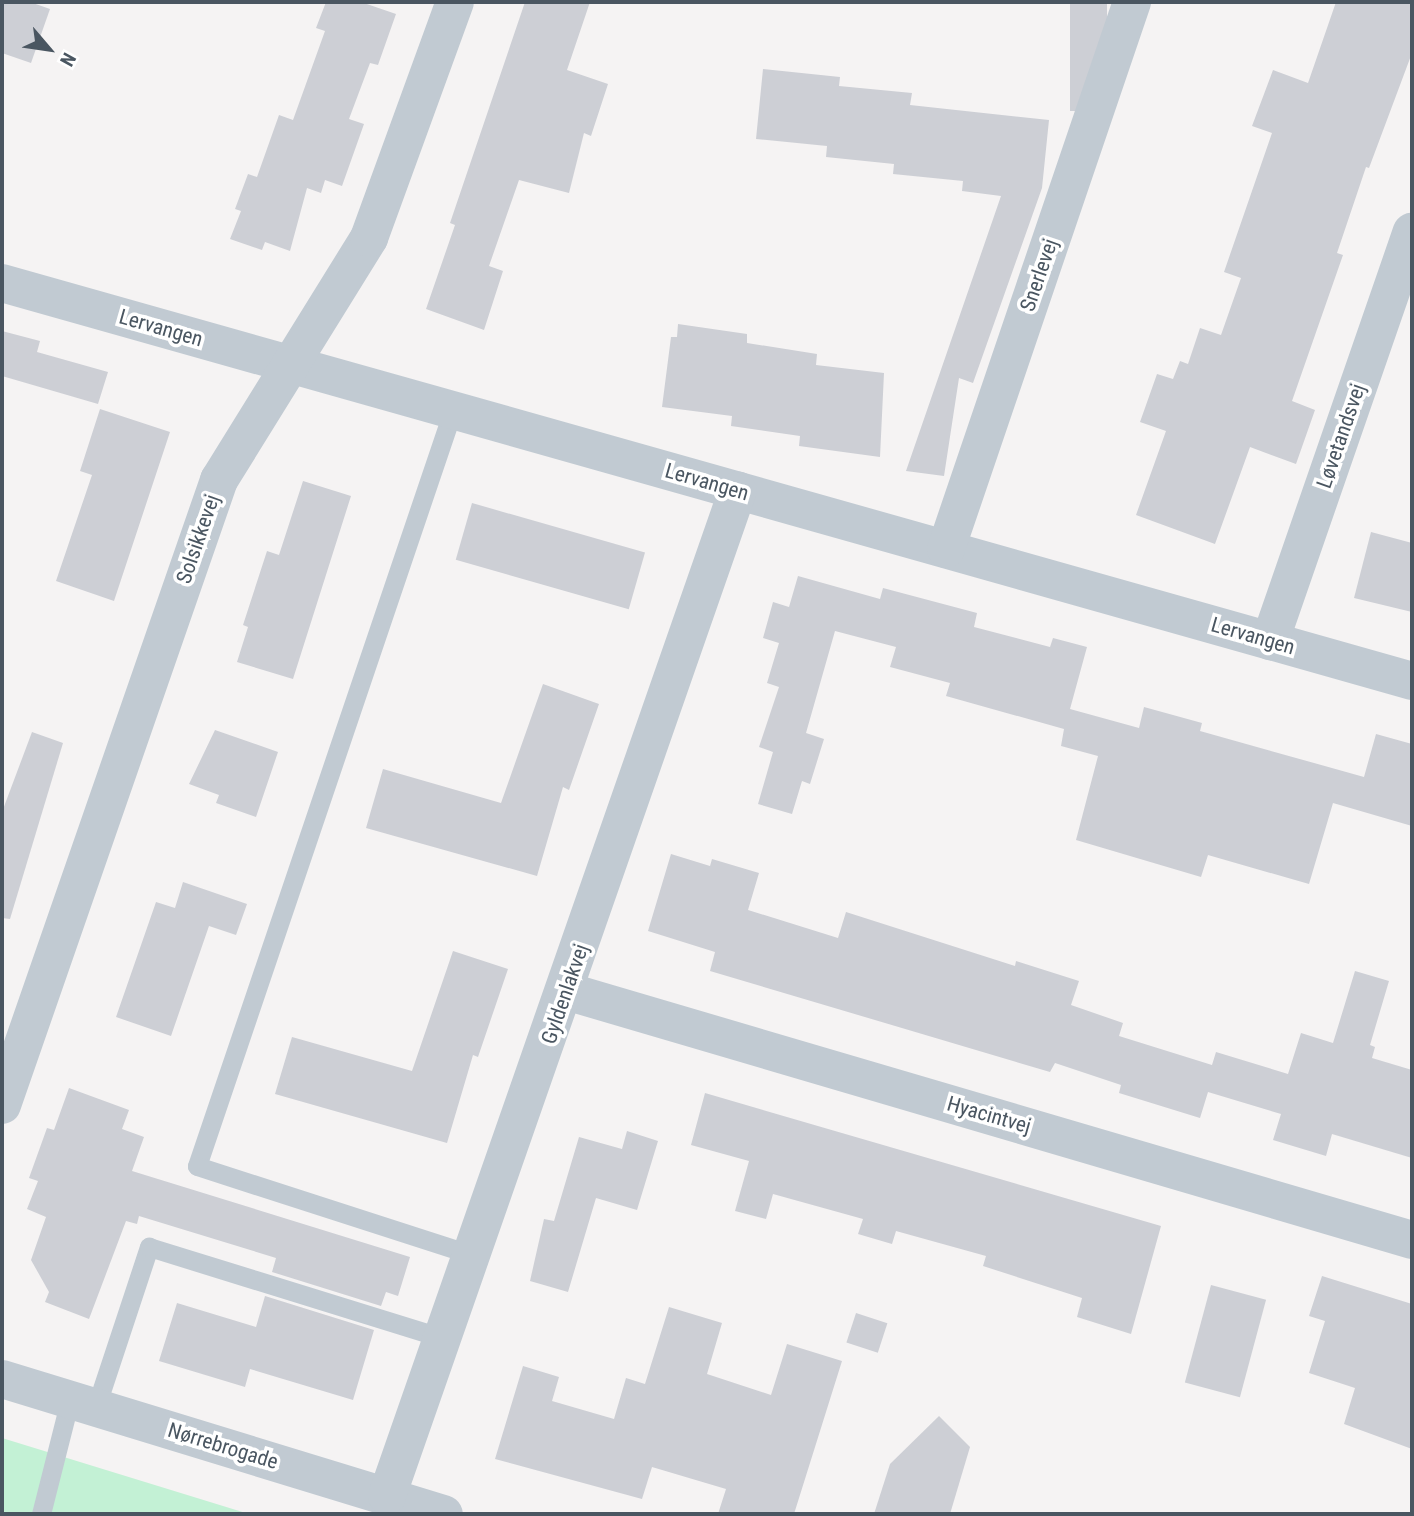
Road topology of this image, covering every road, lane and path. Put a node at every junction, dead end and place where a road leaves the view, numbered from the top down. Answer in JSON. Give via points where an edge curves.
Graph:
{"nodes":[{"id":1,"x":455,"y":2,"type":"edge"},
{"id":2,"x":1132,"y":2,"type":"edge"},
{"id":3,"x":1412,"y":232,"type":"edge"},
{"id":4,"x":2,"y":283,"type":"edge"},
{"id":5,"x":291,"y":364,"type":"junction"},
{"id":6,"x":453,"y":410,"type":"junction"},
{"id":7,"x":738,"y":491,"type":"junction"},
{"id":8,"x":946,"y":549,"type":"junction"},
{"id":9,"x":1270,"y":641,"type":"junction"},
{"id":10,"x":1412,"y":681,"type":"edge"},
{"id":11,"x":566,"y":991,"type":"junction"},
{"id":12,"x":2,"y":1105,"type":"edge"},
{"id":13,"x":1412,"y":1240,"type":"edge"},
{"id":14,"x":472,"y":1255,"type":"junction"},
{"id":15,"x":443,"y":1338,"type":"junction"},
{"id":16,"x":2,"y":1378,"type":"edge"},
{"id":17,"x":83,"y":1403,"type":"junction"},
{"id":18,"x":387,"y":1496,"type":"junction"},
{"id":19,"x":41,"y":1514,"type":"edge"},
{"id":20,"x":444,"y":1514,"type":"edge"}],
"edges":[{"from":1,"to":5,"type":"street","name":"Solsikkevej","via":[[369,239]]},
{"from":2,"to":8,"type":"street","name":"Snerlevej"},
{"from":3,"to":9,"type":"street","name":"Løvetandsvej"},
{"from":4,"to":5,"type":"street","name":"Lervangen"},
{"from":5,"to":6,"type":"street","name":"Lervangen"},
{"from":5,"to":12,"type":"street","name":"Solsikkevej","via":[[219,480]]},
{"from":6,"to":7,"type":"street","name":"Lervangen"},
{"from":6,"to":14,"type":"lane","via":[[197,1166]]},
{"from":7,"to":8,"type":"street","name":"Lervangen"},
{"from":7,"to":11,"type":"street","name":"Gyldenlakvej"},
{"from":8,"to":9,"type":"street","name":"Lervangen"},
{"from":9,"to":10,"type":"street","name":"Lervangen"},
{"from":11,"to":13,"type":"street","name":"Hyacintvej"},
{"from":11,"to":14,"type":"street","name":"Gyldenlakvej"},
{"from":14,"to":15,"type":"street","name":"Gyldenlakvej"},
{"from":15,"to":17,"type":"lane","via":[[149,1247]]},
{"from":15,"to":18,"type":"street","name":"Gyldenlakvej"},
{"from":16,"to":17,"type":"street","name":"Nørrebrogade"},
{"from":17,"to":18,"type":"street","name":"Nørrebrogade"},
{"from":17,"to":19,"type":"lane"},
{"from":18,"to":20,"type":"street","name":"Nørrebrogade"}]}
